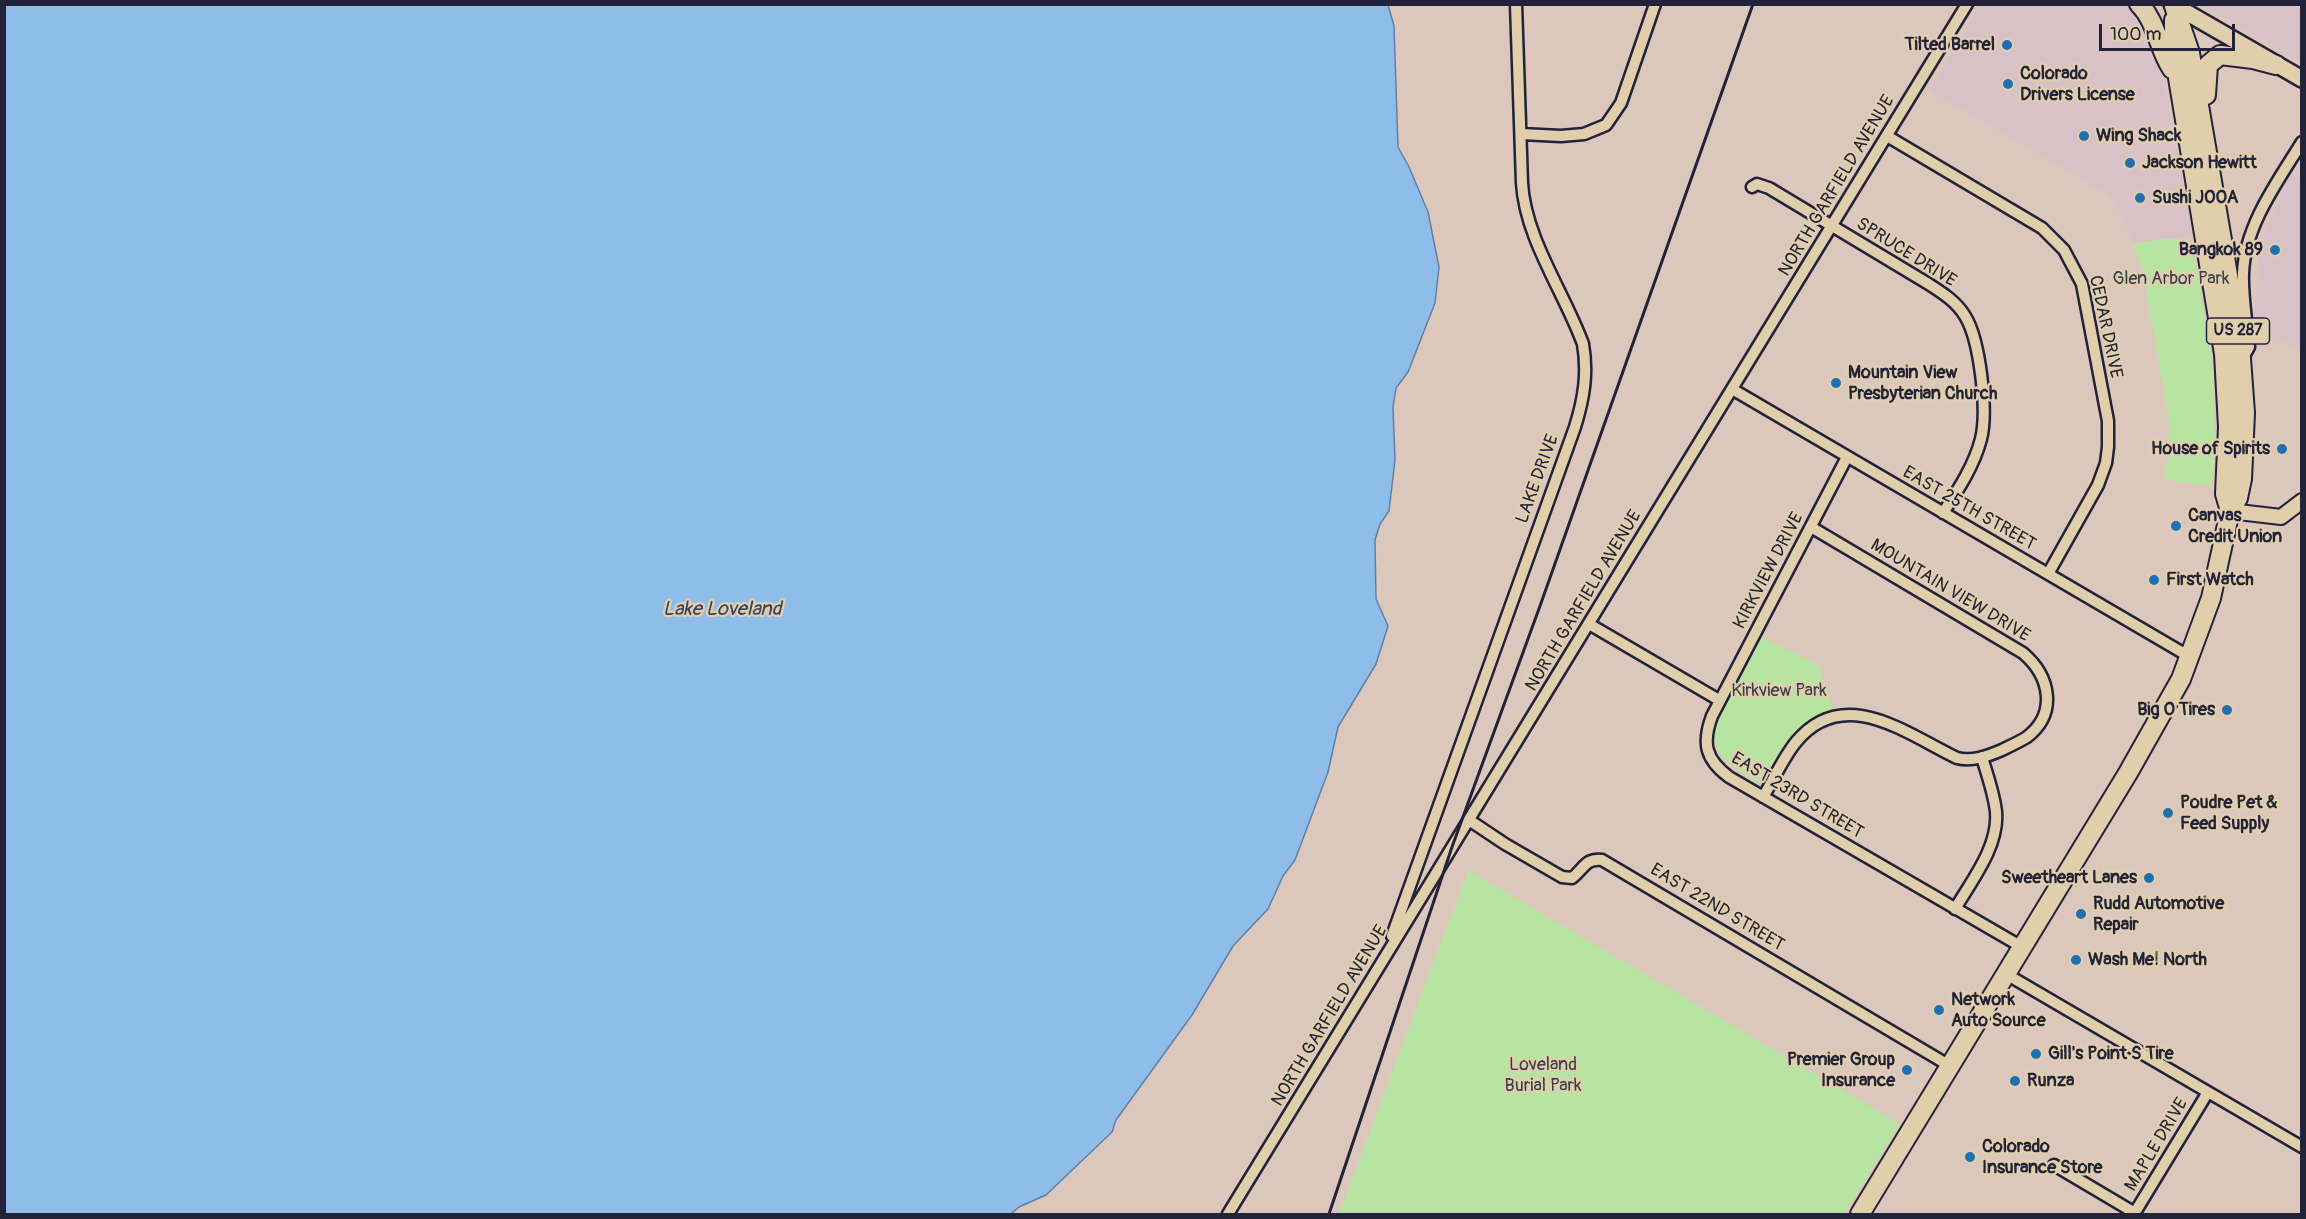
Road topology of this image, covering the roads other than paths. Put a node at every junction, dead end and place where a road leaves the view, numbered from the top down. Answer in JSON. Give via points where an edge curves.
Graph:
{"nodes":[{"id":1,"x":1516,"y":4,"type":"edge"},
{"id":2,"x":1655,"y":4,"type":"edge"},
{"id":3,"x":2139,"y":4,"type":"edge"},
{"id":4,"x":2173,"y":5,"type":"edge"},
{"id":5,"x":1963,"y":6,"type":"edge"},
{"id":6,"x":2276,"y":65,"type":"junction"},
{"id":7,"x":2178,"y":78,"type":"junction"},
{"id":8,"x":2301,"y":79,"type":"edge"},
{"id":9,"x":1521,"y":134,"type":"junction"},
{"id":10,"x":1887,"y":136,"type":"junction"},
{"id":11,"x":2301,"y":142,"type":"edge"},
{"id":12,"x":2206,"y":150,"type":"junction"},
{"id":13,"x":1752,"y":187,"type":"dead end"},
{"id":14,"x":1831,"y":227,"type":"junction"},
{"id":15,"x":2242,"y":359,"type":"junction"},
{"id":16,"x":1732,"y":389,"type":"junction"},
{"id":17,"x":1847,"y":457,"type":"junction"},
{"id":18,"x":2301,"y":501,"type":"edge"},
{"id":19,"x":2230,"y":511,"type":"junction"},
{"id":20,"x":1943,"y":513,"type":"junction"},
{"id":21,"x":1811,"y":527,"type":"junction"},
{"id":22,"x":2048,"y":574,"type":"junction"},
{"id":23,"x":1589,"y":624,"type":"junction"},
{"id":24,"x":2190,"y":657,"type":"junction"},
{"id":25,"x":1719,"y":700,"type":"junction"},
{"id":26,"x":1982,"y":757,"type":"junction"},
{"id":27,"x":1763,"y":797,"type":"junction"},
{"id":28,"x":1469,"y":820,"type":"junction"},
{"id":29,"x":1955,"y":909,"type":"junction"},
{"id":30,"x":2022,"y":947,"type":"junction"},
{"id":31,"x":1388,"y":953,"type":"junction"},
{"id":32,"x":2006,"y":974,"type":"junction"},
{"id":33,"x":1950,"y":1066,"type":"junction"},
{"id":34,"x":2208,"y":1092,"type":"junction"},
{"id":35,"x":2301,"y":1147,"type":"edge"},
{"id":36,"x":2054,"y":1165,"type":"dead end"},
{"id":37,"x":2134,"y":1214,"type":"edge"},
{"id":38,"x":1228,"y":1215,"type":"edge"},
{"id":39,"x":1860,"y":1215,"type":"edge"}],
"edges":[{"from":1,"to":9,"type":"street","name":"LAKE DRIVE"},
{"from":2,"to":9,"type":"street","via":[[1621,103],[1606,125],[1584,134]]},
{"from":3,"to":7,"type":"highway"},
{"from":4,"to":6,"type":"main road"},
{"from":4,"to":7,"type":"highway","number":"US 287"},
{"from":4,"to":12,"type":"highway","number":"US 287","via":[[2190,53]]},
{"from":5,"to":10,"type":"street","name":"NORTH GARFIELD AVENUE"},
{"from":6,"to":8,"type":"main road"},
{"from":6,"to":12,"type":"highway","via":[[2220,55],[2208,65]]},
{"from":7,"to":19,"type":"highway","number":"US 287","via":[[2223,344],[2228,399],[2225,494]]},
{"from":9,"to":31,"type":"street","name":"LAKE DRIVE","via":[[1525,210],[1583,344],[1585,387],[1575,426]]},
{"from":10,"to":14,"type":"street","name":"NORTH GARFIELD AVENUE"},
{"from":10,"to":22,"type":"street","name":"CEDAR DRIVE","via":[[2042,228],[2064,250],[2082,284],[2108,421],[2108,447],[2098,485]]},
{"from":11,"to":15,"type":"street","via":[[2249,241],[2243,272],[2249,347]]},
{"from":12,"to":15,"type":"highway","number":"US 287"},
{"from":13,"to":14,"type":"street","name":"SPRUCE DRIVE","via":[[1757,184],[1769,188]]},
{"from":14,"to":16,"type":"street","name":"NORTH GARFIELD AVENUE"},
{"from":14,"to":20,"type":"street","name":"SPRUCE DRIVE","via":[[1944,294],[1969,324],[1983,396],[1983,429],[1967,473]]},
{"from":15,"to":19,"type":"highway","number":"US 287","via":[[2244,458],[2238,498]]},
{"from":16,"to":17,"type":"street","name":"EAST 25TH STREET"},
{"from":16,"to":23,"type":"street","name":"NORTH GARFIELD AVENUE"},
{"from":17,"to":20,"type":"street","name":"EAST 25TH STREET"},
{"from":17,"to":21,"type":"street","name":"KIRKVIEW DRIVE"},
{"from":18,"to":19,"type":"street","via":[[2279,517]]},
{"from":19,"to":24,"type":"highway","number":"US 287","via":[[2211,598]]},
{"from":20,"to":22,"type":"street","name":"EAST 25TH STREET"},
{"from":21,"to":25,"type":"street","name":"KIRKVIEW DRIVE"},
{"from":21,"to":26,"type":"street","name":"MOUNTAIN VIEW DRIVE","via":[[2008,643],[2038,669],[2046,690],[2042,717],[2027,736]]},
{"from":22,"to":24,"type":"street","name":"EAST 25TH STREET"},
{"from":23,"to":25,"type":"street"},
{"from":23,"to":28,"type":"street","name":"NORTH GARFIELD AVENUE"},
{"from":24,"to":30,"type":"highway","number":"US 287","via":[[2128,773]]},
{"from":25,"to":27,"type":"street","name":"EAST 23RD STREET","via":[[1707,730],[1707,751],[1719,769]]},
{"from":26,"to":27,"type":"street","name":"MOUNTAIN VIEW DRIVE","via":[[1957,759],[1880,720],[1842,715],[1823,720],[1796,742]]},
{"from":26,"to":29,"type":"street","via":[[1995,803],[1996,823],[1992,843]]},
{"from":27,"to":29,"type":"street","name":"EAST 23RD STREET"},
{"from":28,"to":31,"type":"street","name":"NORTH GARFIELD AVENUE"},
{"from":28,"to":33,"type":"street","name":"EAST 22ND STREET","via":[[1562,877],[1572,878],[1587,861],[1602,860]]},
{"from":29,"to":30,"type":"street","name":"EAST 23RD STREET"},
{"from":30,"to":32,"type":"highway","number":"US 287"},
{"from":31,"to":38,"type":"street","name":"NORTH GARFIELD AVENUE"},
{"from":32,"to":33,"type":"highway","number":"US 287"},
{"from":32,"to":34,"type":"street"},
{"from":33,"to":39,"type":"highway","number":"US 287"},
{"from":34,"to":35,"type":"street"},
{"from":34,"to":37,"type":"street","name":"MAPLE DRIVE"},
{"from":36,"to":37,"type":"street"}]}
